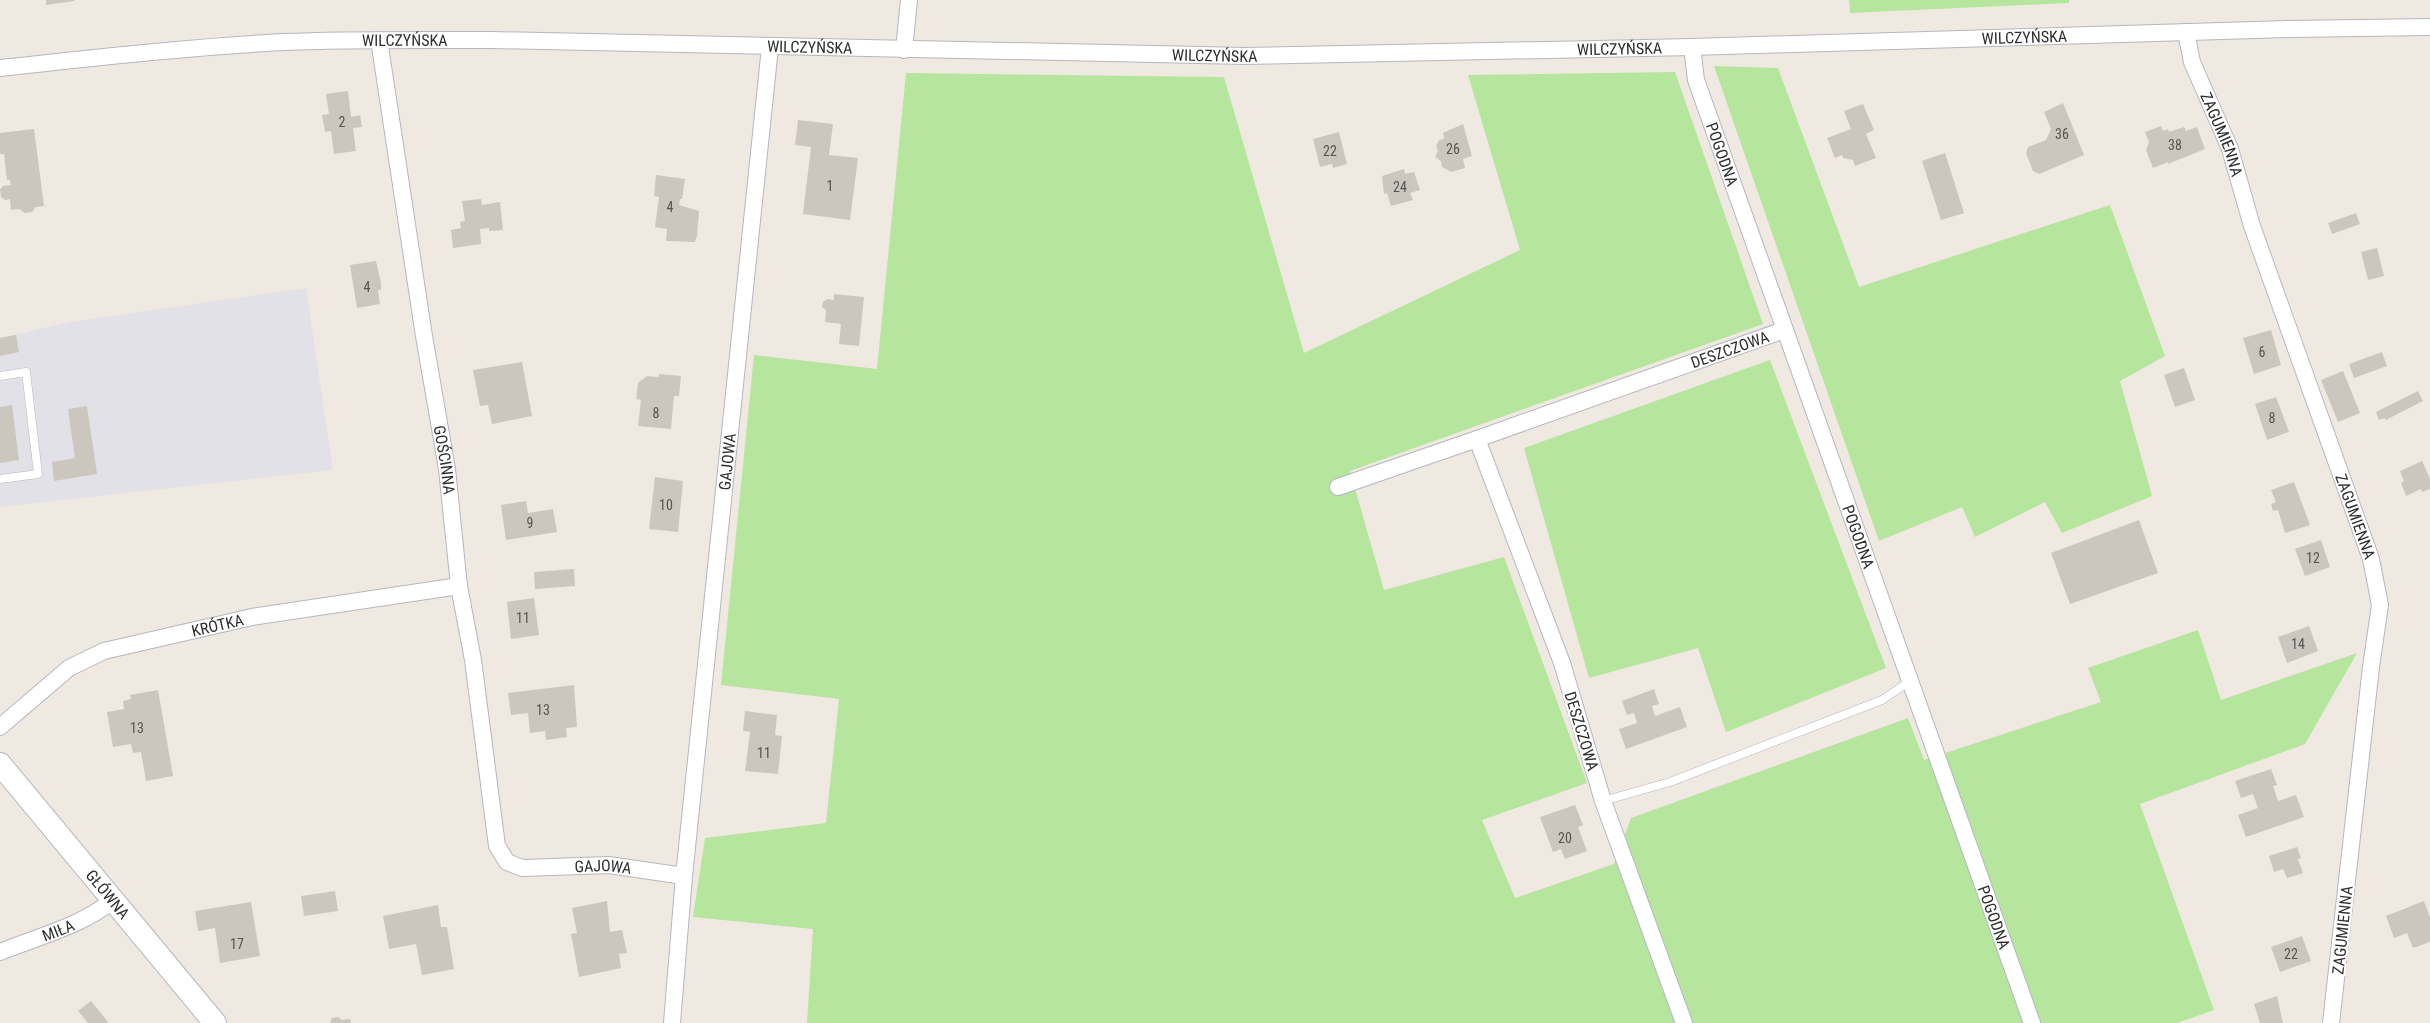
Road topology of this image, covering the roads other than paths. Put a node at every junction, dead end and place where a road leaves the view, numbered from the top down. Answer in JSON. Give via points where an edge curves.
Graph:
{"nodes":[{"id":1,"x":909,"y":0,"type":"edge"},
{"id":2,"x":2430,"y":28,"type":"edge"},
{"id":3,"x":2186,"y":32,"type":"junction"},
{"id":4,"x":379,"y":40,"type":"junction"},
{"id":5,"x":770,"y":47,"type":"junction"},
{"id":6,"x":1692,"y":47,"type":"junction"},
{"id":7,"x":904,"y":50,"type":"junction"},
{"id":8,"x":0,"y":68,"type":"edge"},
{"id":9,"x":1784,"y":330,"type":"junction"},
{"id":10,"x":0,"y":376,"type":"edge"},
{"id":11,"x":1477,"y":439,"type":"junction"},
{"id":12,"x":0,"y":479,"type":"edge"},
{"id":13,"x":1338,"y":487,"type":"dead end"},
{"id":14,"x":459,"y":586,"type":"junction"},
{"id":15,"x":1910,"y":681,"type":"junction"},
{"id":16,"x":0,"y":727,"type":"edge"},
{"id":17,"x":0,"y":764,"type":"edge"},
{"id":18,"x":1603,"y":801,"type":"junction"},
{"id":19,"x":522,"y":868,"type":"joint"},
{"id":20,"x":684,"y":876,"type":"junction"},
{"id":21,"x":113,"y":900,"type":"junction"},
{"id":22,"x":0,"y":952,"type":"edge"},
{"id":23,"x":215,"y":1023,"type":"edge"},
{"id":24,"x":672,"y":1023,"type":"edge"},
{"id":25,"x":1684,"y":1023,"type":"edge"},
{"id":26,"x":2032,"y":1023,"type":"edge"},
{"id":27,"x":2332,"y":1023,"type":"edge"}],
"edges":[{"from":1,"to":7,"type":"street"},
{"from":2,"to":3,"type":"street","name":"WILCZYŃSKA"},
{"from":3,"to":6,"type":"street","name":"WILCZYŃSKA"},
{"from":3,"to":27,"type":"street","name":"ZAGUMIENNA","via":[[2192,62],[2230,149],[2252,226],[2372,559],[2380,605]]},
{"from":4,"to":5,"type":"street","name":"WILCZYŃSKA"},
{"from":4,"to":8,"type":"street","name":"WILCZYŃSKA","via":[[274,43],[152,52]]},
{"from":4,"to":14,"type":"street","name":"GOŚCINNA","via":[[447,468]]},
{"from":5,"to":7,"type":"street","name":"WILCZYŃSKA"},
{"from":5,"to":20,"type":"street","name":"GAJOWA"},
{"from":6,"to":7,"type":"street","name":"WILCZYŃSKA","via":[[1246,56]]},
{"from":6,"to":9,"type":"street","name":"POGODNA","via":[[1696,80]]},
{"from":9,"to":11,"type":"street","name":"DESZCZOWA"},
{"from":9,"to":15,"type":"street","name":"POGODNA"},
{"from":10,"to":12,"type":"lane","via":[[26,372],[38,474]]},
{"from":11,"to":13,"type":"street","name":"DESZCZOWA"},
{"from":11,"to":18,"type":"street","name":"DESZCZOWA","via":[[1562,663]]},
{"from":14,"to":16,"type":"street","name":"KRÓTKA","via":[[252,617],[104,651],[69,668]]},
{"from":14,"to":19,"type":"street","name":"GOŚCINNA","via":[[497,846],[507,862]]},
{"from":15,"to":18,"type":"lane","via":[[1882,700],[1670,782]]},
{"from":15,"to":26,"type":"street","name":"POGODNA"},
{"from":17,"to":21,"type":"street","name":"GŁÓWNA"},
{"from":18,"to":25,"type":"street","name":"DESZCZOWA"},
{"from":19,"to":20,"type":"street","name":"GAJOWA","via":[[609,865]]},
{"from":20,"to":24,"type":"street","name":"GAJOWA"},
{"from":21,"to":22,"type":"street","name":"MIŁA","via":[[86,918]]},
{"from":21,"to":23,"type":"street","name":"GŁÓWNA"}]}
